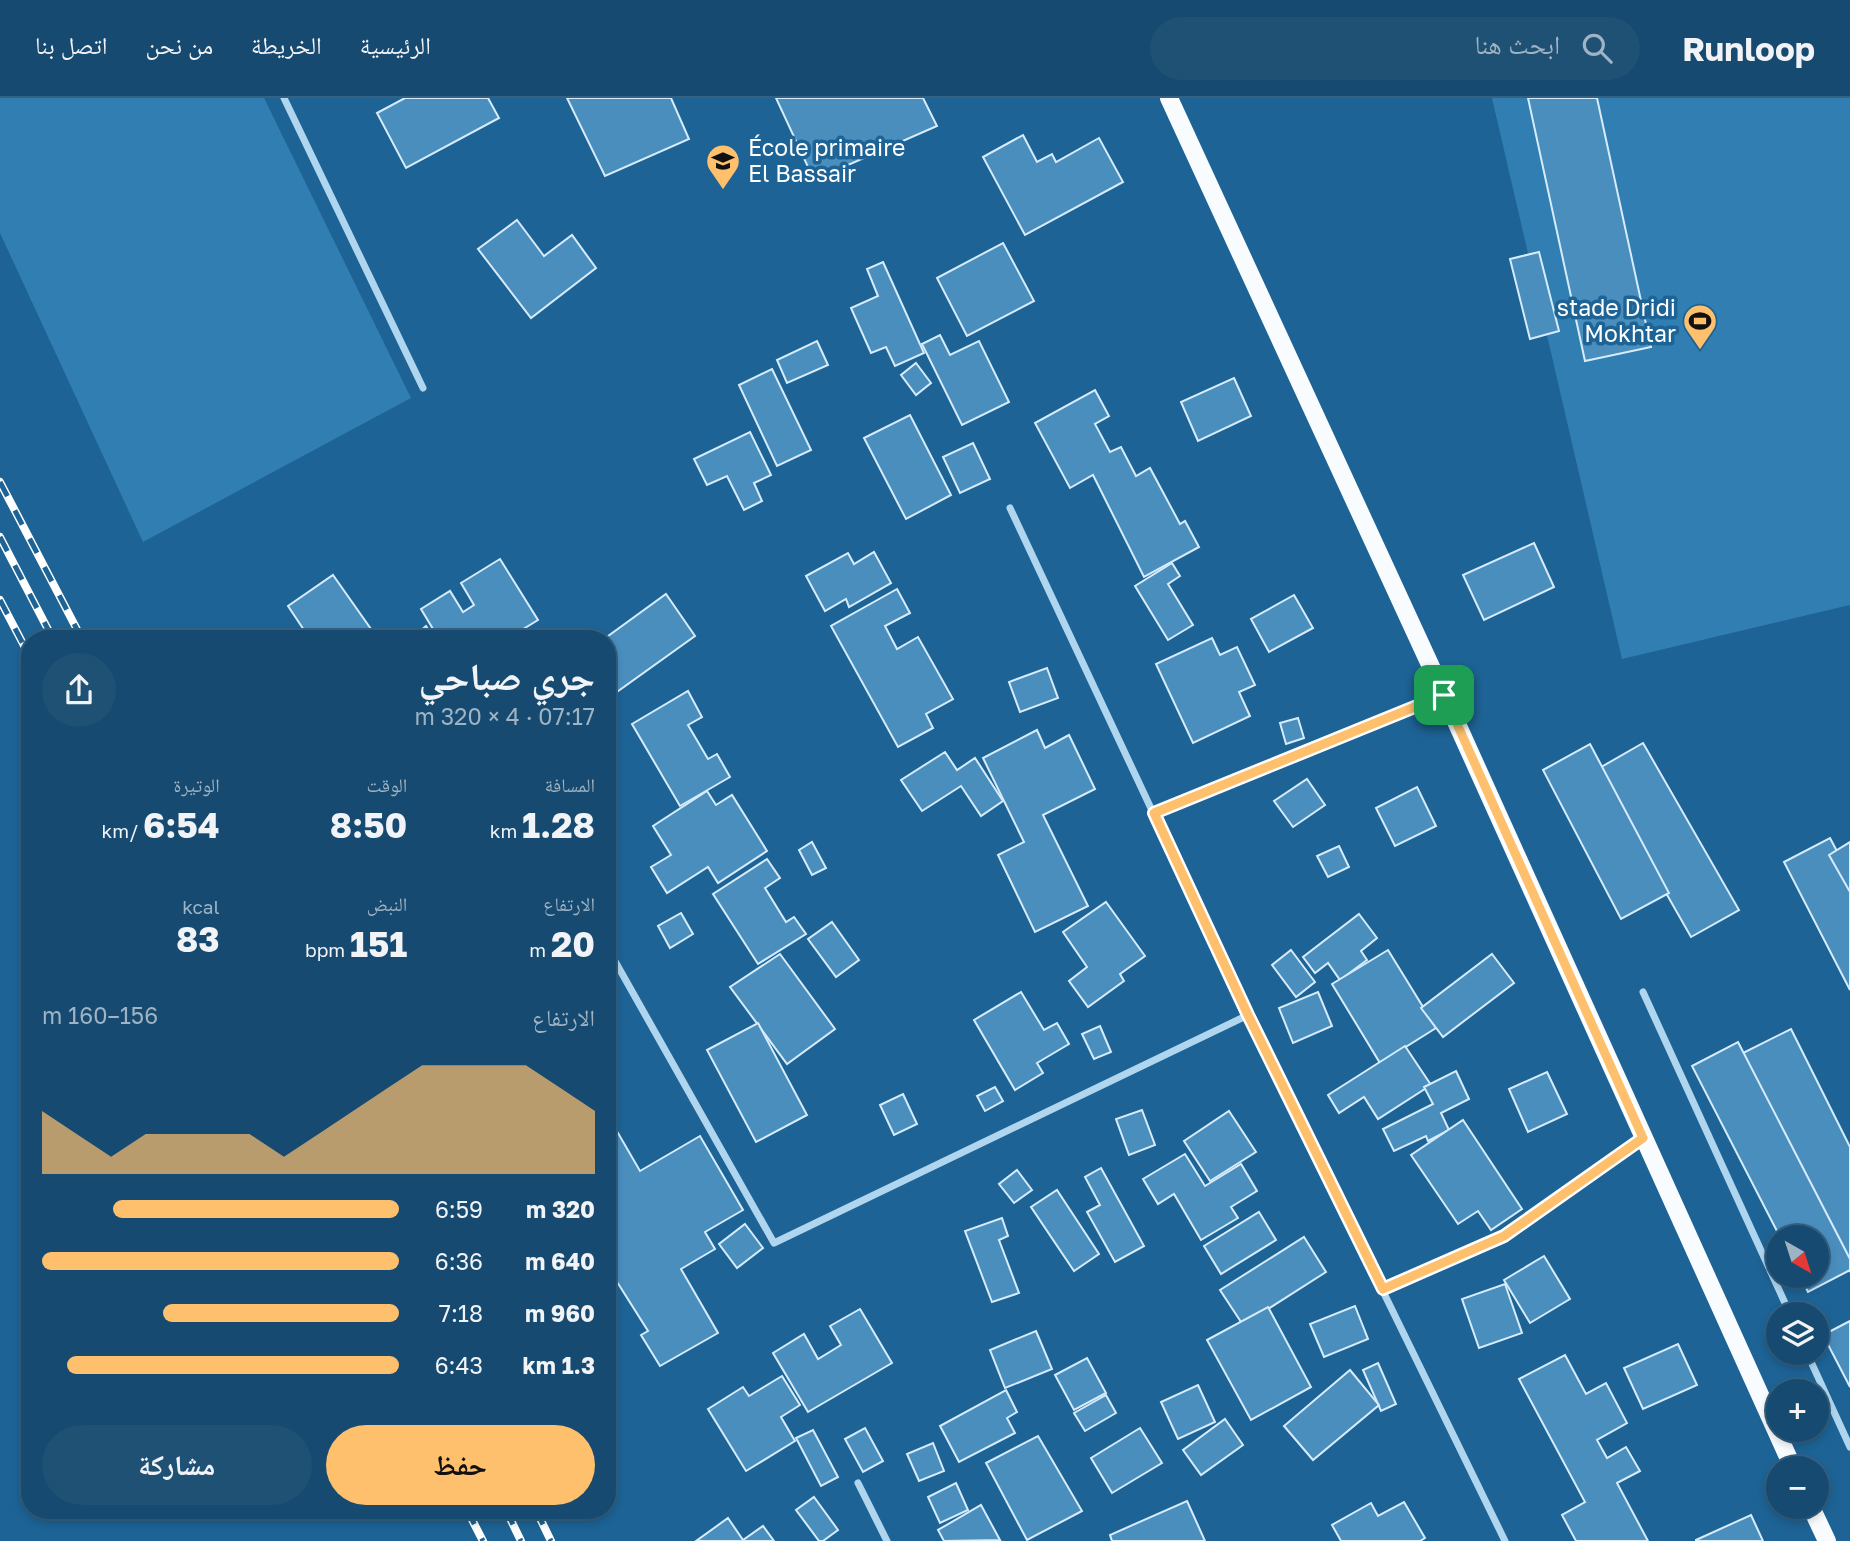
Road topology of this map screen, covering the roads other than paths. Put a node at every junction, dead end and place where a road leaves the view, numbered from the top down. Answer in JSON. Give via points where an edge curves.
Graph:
{"nodes":[{"id":1,"x":284,"y":98,"type":"edge"},
{"id":2,"x":1169,"y":98,"type":"edge"},
{"id":3,"x":424,"y":388,"type":"dead end"},
{"id":4,"x":1010,"y":508,"type":"dead end"},
{"id":5,"x":1444,"y":695,"type":"junction"},
{"id":6,"x":1154,"y":813,"type":"junction"},
{"id":7,"x":616,"y":963,"type":"edge"},
{"id":8,"x":1643,"y":992,"type":"dead end"},
{"id":9,"x":1248,"y":1015,"type":"junction"},
{"id":10,"x":1643,"y":1138,"type":"junction"},
{"id":11,"x":1383,"y":1289,"type":"junction"},
{"id":12,"x":1785,"y":1302,"type":"edge"},
{"id":13,"x":1812,"y":1365,"type":"edge"},
{"id":14,"x":1850,"y":1447,"type":"edge"},
{"id":15,"x":1788,"y":1456,"type":"edge"},
{"id":16,"x":858,"y":1483,"type":"dead end"},
{"id":17,"x":1817,"y":1519,"type":"edge"},
{"id":18,"x":887,"y":1541,"type":"edge"},
{"id":19,"x":1506,"y":1541,"type":"edge"},
{"id":20,"x":1827,"y":1541,"type":"edge"}],
"edges":[{"from":1,"to":3,"type":"street"},
{"from":2,"to":5,"type":"main road"},
{"from":4,"to":6,"type":"street"},
{"from":5,"to":6,"type":"street"},
{"from":5,"to":10,"type":"main road"},
{"from":6,"to":9,"type":"street"},
{"from":7,"to":9,"type":"street","via":[[774,1243]]},
{"from":8,"to":12,"type":"street"},
{"from":9,"to":11,"type":"street"},
{"from":10,"to":11,"type":"street","via":[[1504,1236]]},
{"from":10,"to":15,"type":"main road"},
{"from":11,"to":19,"type":"street"},
{"from":13,"to":14,"type":"street"},
{"from":16,"to":18,"type":"street"},
{"from":17,"to":20,"type":"main road"}]}
